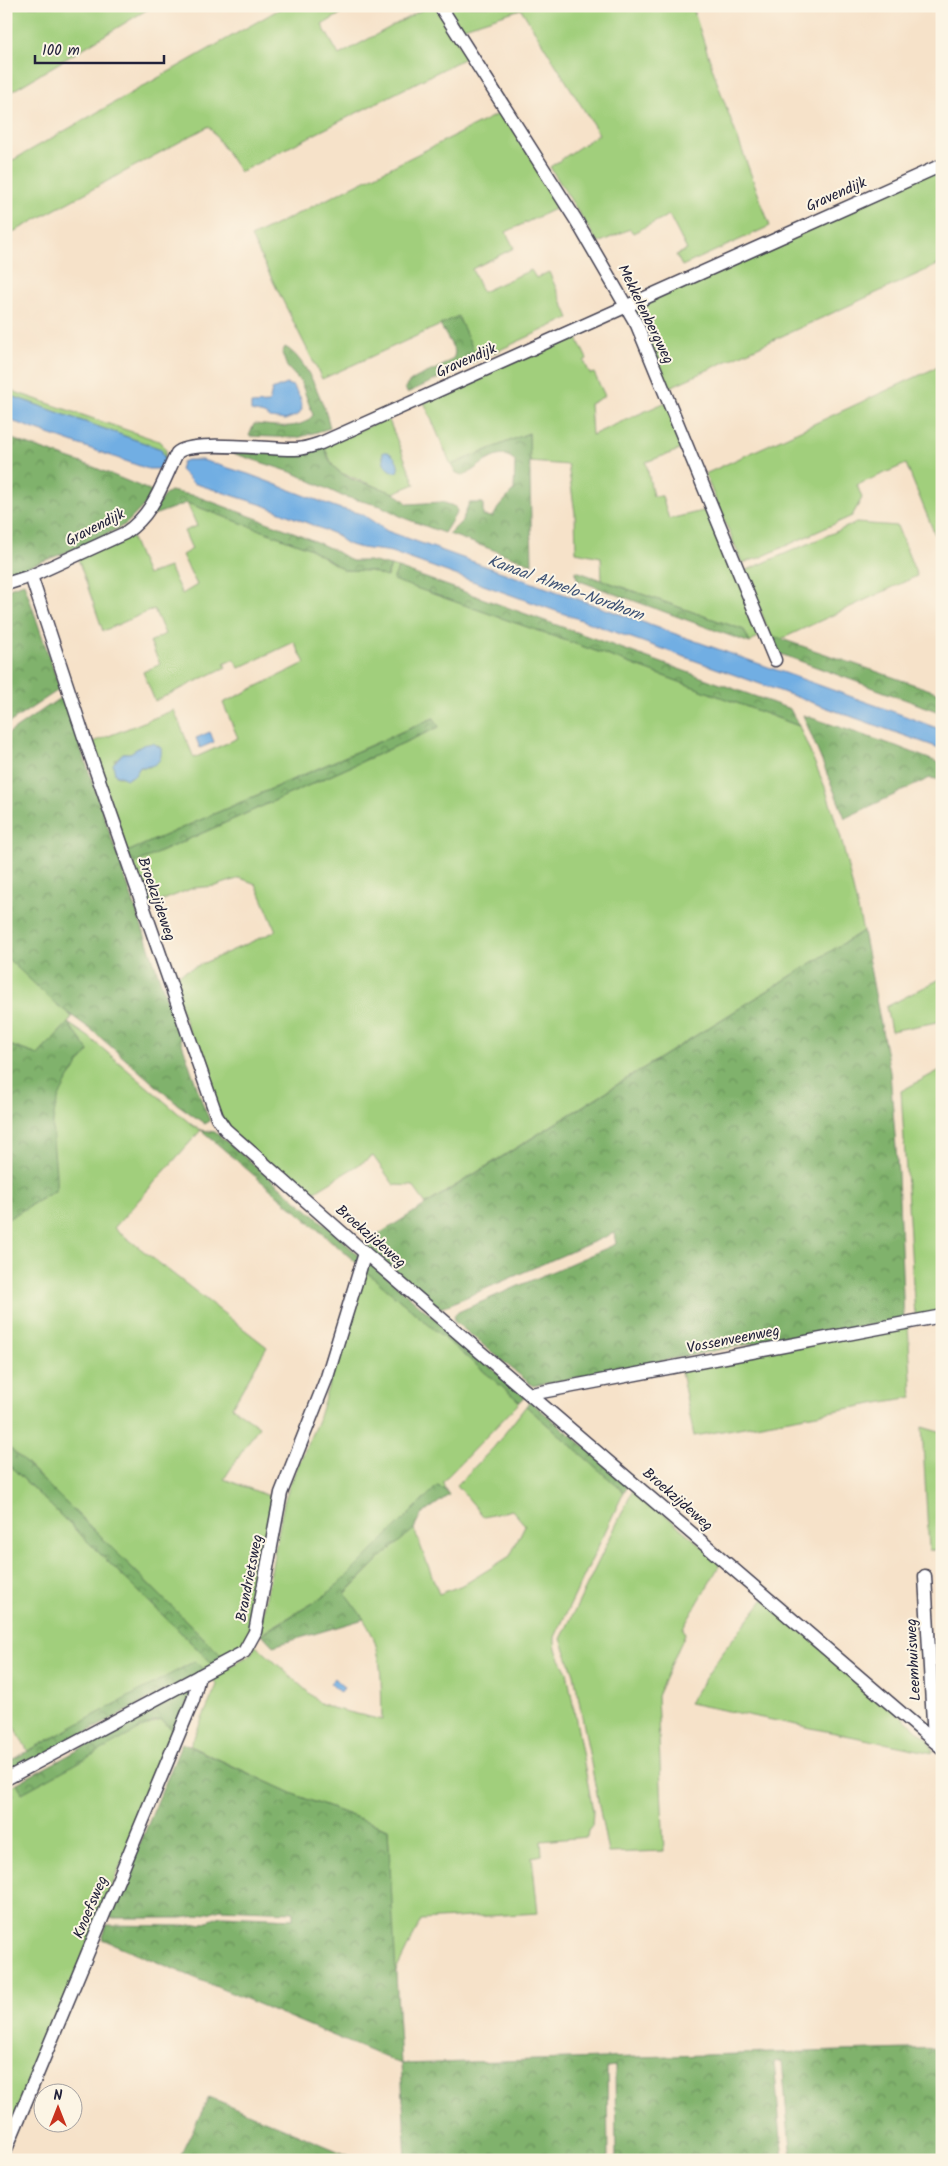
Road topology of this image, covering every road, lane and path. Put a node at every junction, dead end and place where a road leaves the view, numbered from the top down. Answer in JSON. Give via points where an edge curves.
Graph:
{"nodes":[{"id":1,"x":440,"y":6,"type":"edge"},
{"id":2,"x":942,"y":164,"type":"edge"},
{"id":3,"x":626,"y":306,"type":"junction"},
{"id":4,"x":31,"y":576,"type":"junction"},
{"id":5,"x":6,"y":584,"type":"edge"},
{"id":6,"x":775,"y":660,"type":"dead end"},
{"id":7,"x":365,"y":1253,"type":"junction"},
{"id":8,"x":942,"y":1316,"type":"edge"},
{"id":9,"x":531,"y":1394,"type":"junction"},
{"id":10,"x":925,"y":1576,"type":"dead end"},
{"id":11,"x":199,"y":1676,"type":"junction"},
{"id":12,"x":938,"y":1744,"type":"edge"},
{"id":13,"x":6,"y":1779,"type":"edge"},
{"id":14,"x":6,"y":2149,"type":"edge"}],
"edges":[{"from":1,"to":3,"type":"street","name":"Mekkelenbergweg","via":[[576,220]]},
{"from":2,"to":3,"type":"street","name":"Gravendijk"},
{"from":3,"to":4,"type":"street","name":"Gravendijk","via":[[321,443],[296,449],[184,448],[177,453],[149,512],[135,527]]},
{"from":3,"to":6,"type":"street","name":"Mekkelenbergweg","via":[[672,408]]},
{"from":4,"to":5,"type":"street"},
{"from":4,"to":7,"type":"street","name":"Broekzijdeweg","via":[[217,1118],[225,1129]]},
{"from":7,"to":9,"type":"street","name":"Broekzijdeweg"},
{"from":7,"to":11,"type":"street","name":"Brandrietsweg","via":[[327,1377],[282,1493],[255,1632],[244,1652]]},
{"from":8,"to":9,"type":"street","name":"Vossenveenweg"},
{"from":9,"to":12,"type":"street","name":"Broekzijdeweg"},
{"from":10,"to":12,"type":"street","name":"Leemhuisweg"},
{"from":11,"to":13,"type":"street","name":"Brandrietsweg"},
{"from":11,"to":14,"type":"street","name":"Knoefsweg","via":[[193,1700]]}]}
